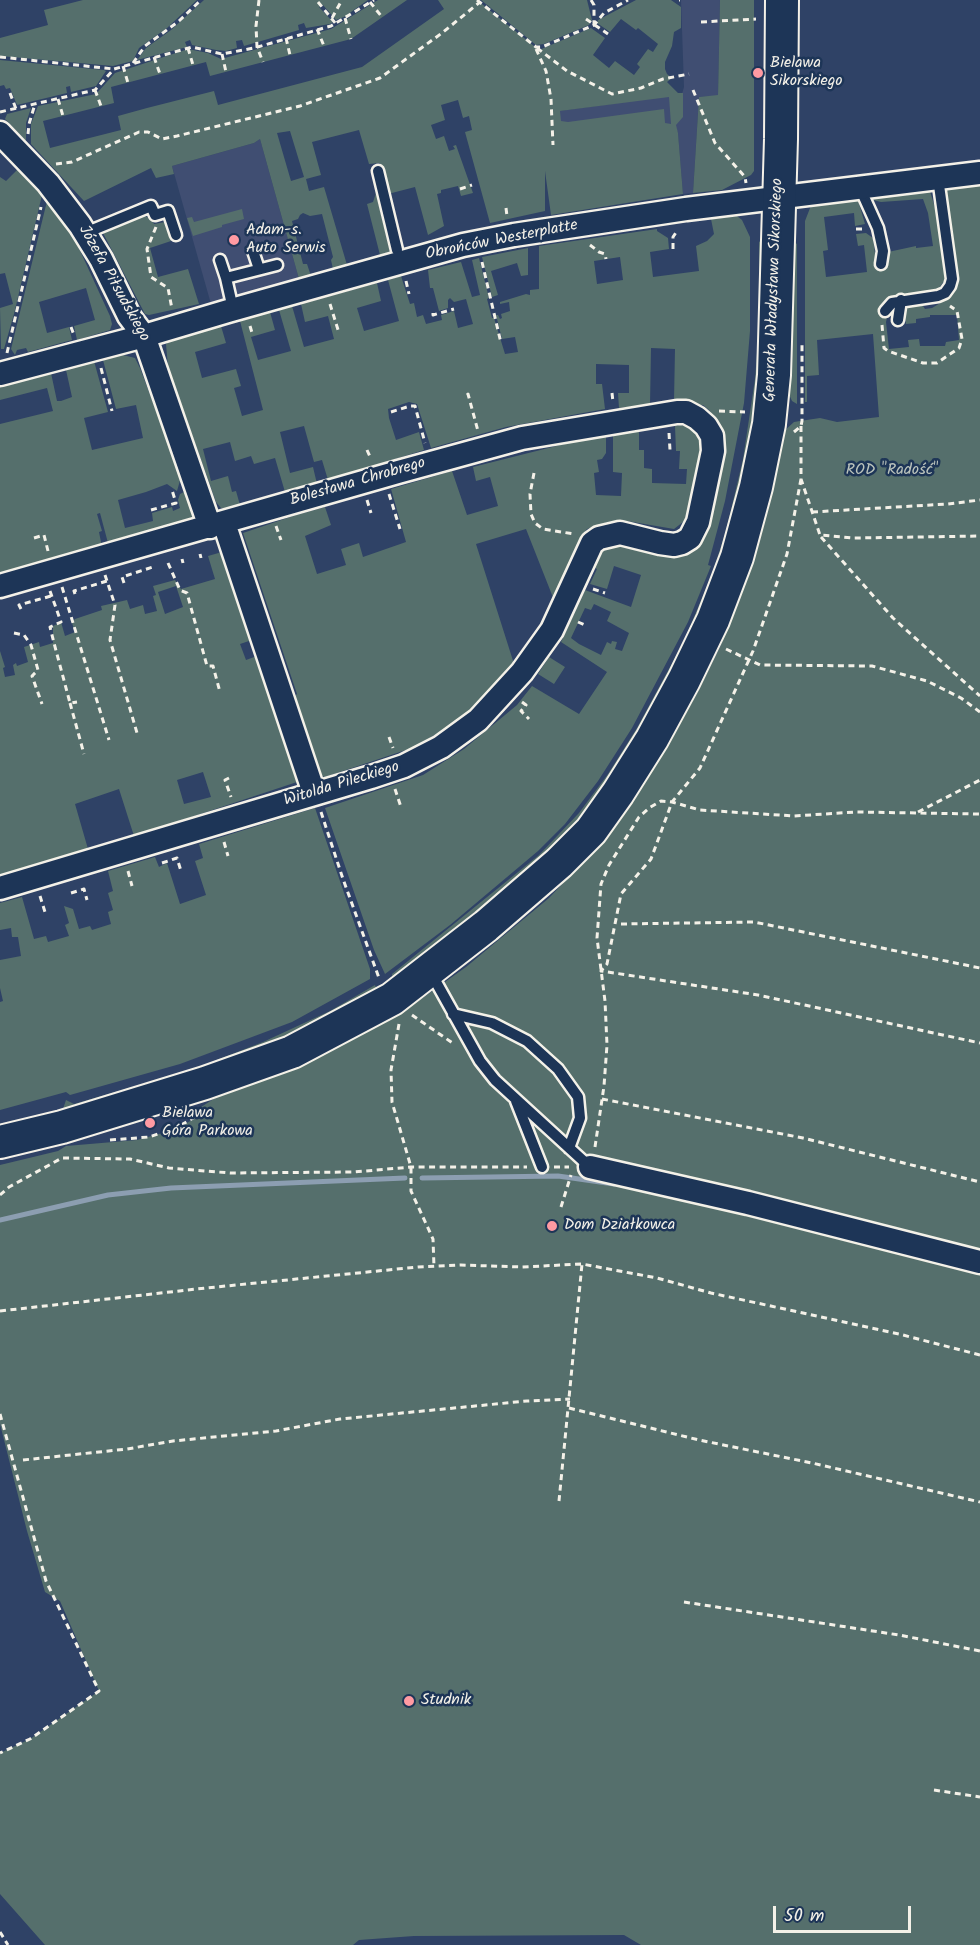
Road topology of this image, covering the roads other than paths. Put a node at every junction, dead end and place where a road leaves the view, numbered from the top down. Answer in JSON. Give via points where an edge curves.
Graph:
{"nodes":[{"id":1,"x":782,"y":0,"type":"edge"},
{"id":2,"x":0,"y":134,"type":"edge"},
{"id":3,"x":378,"y":171,"type":"dead end"},
{"id":4,"x":980,"y":173,"type":"edge"},
{"id":5,"x":938,"y":178,"type":"junction"},
{"id":6,"x":859,"y":187,"type":"junction"},
{"id":7,"x":780,"y":197,"type":"junction"},
{"id":8,"x":95,"y":229,"type":"dead end"},
{"id":9,"x":176,"y":235,"type":"dead end"},
{"id":10,"x":397,"y":250,"type":"dead end"},
{"id":11,"x":254,"y":251,"type":"dead end"},
{"id":12,"x":220,"y":260,"type":"dead end"},
{"id":13,"x":881,"y":264,"type":"dead end"},
{"id":14,"x":278,"y":265,"type":"dead end"},
{"id":15,"x":259,"y":270,"type":"junction"},
{"id":16,"x":226,"y":278,"type":"junction"},
{"id":17,"x":900,"y":300,"type":"junction"},
{"id":18,"x":233,"y":309,"type":"junction"},
{"id":19,"x":885,"y":311,"type":"road end"},
{"id":20,"x":898,"y":320,"type":"dead end"},
{"id":21,"x":144,"y":336,"type":"junction"},
{"id":22,"x":2,"y":367,"type":"edge"},
{"id":23,"x":712,"y":436,"type":"joint"},
{"id":24,"x":217,"y":525,"type":"junction"},
{"id":25,"x":0,"y":586,"type":"edge"},
{"id":26,"x":314,"y":793,"type":"junction"},
{"id":27,"x":0,"y":888,"type":"edge"},
{"id":28,"x":429,"y":970,"type":"junction"},
{"id":29,"x":453,"y":1014,"type":"junction"},
{"id":30,"x":515,"y":1098,"type":"junction"},
{"id":31,"x":0,"y":1142,"type":"edge"},
{"id":32,"x":569,"y":1148,"type":"junction"},
{"id":33,"x":542,"y":1167,"type":"road end"},
{"id":34,"x":582,"y":1168,"type":"joint"},
{"id":35,"x":980,"y":1262,"type":"edge"}],
"edges":[{"from":1,"to":7,"type":"main road","name":"Generała Władysława Sikorskiego"},
{"from":2,"to":21,"type":"street","name":"Józefa Piłsudskiego","via":[[48,183],[80,225],[129,316]]},
{"from":3,"to":10,"type":"lane"},
{"from":4,"to":5,"type":"street","name":"Obrońców Westerplatte"},
{"from":5,"to":6,"type":"street","name":"Obrońców Westerplatte"},
{"from":5,"to":17,"type":"lane","via":[[950,286],[942,294]]},
{"from":6,"to":7,"type":"street","name":"Obrońców Westerplatte"},
{"from":6,"to":13,"type":"lane","via":[[878,228],[883,251]]},
{"from":7,"to":18,"type":"street","name":"Obrońców Westerplatte","via":[[465,245]]},
{"from":7,"to":28,"type":"main road","name":"Generała Władysława Sikorskiego","via":[[776,354],[769,424],[737,557],[713,620],[652,739],[591,831],[486,926]]},
{"from":8,"to":9,"type":"lane","via":[[151,206],[155,215],[168,210]]},
{"from":11,"to":15,"type":"lane"},
{"from":12,"to":16,"type":"lane"},
{"from":14,"to":15,"type":"lane"},
{"from":15,"to":16,"type":"lane"},
{"from":16,"to":18,"type":"lane"},
{"from":17,"to":19,"type":"lane"},
{"from":17,"to":20,"type":"lane"},
{"from":18,"to":21,"type":"street","name":"Obrońców Westerplatte"},
{"from":21,"to":22,"type":"street","name":"Obrońców Westerplatte"},
{"from":21,"to":24,"type":"street","name":"Józefa Piłsudskiego"},
{"from":23,"to":24,"type":"street","name":"Bolesława Chrobrego","via":[[706,426],[686,412],[562,430],[436,461]]},
{"from":23,"to":26,"type":"street","name":"Witolda Pileckiego","via":[[713,451],[698,522],[690,538],[674,545],[620,533],[599,538],[585,555],[552,630],[519,676],[478,720],[441,747],[404,766]]},
{"from":24,"to":25,"type":"street","name":"Bolesława Chrobrego"},
{"from":24,"to":26,"type":"street","name":"Józefa Piłsudskiego"},
{"from":26,"to":27,"type":"street","name":"Witolda Pileckiego"},
{"from":28,"to":29,"type":"lane"},
{"from":28,"to":31,"type":"main road","name":"Generała Władysława Sikorskiego","via":[[392,999],[292,1052],[206,1083]]},
{"from":29,"to":30,"type":"lane","via":[[480,1061]]},
{"from":29,"to":32,"type":"lane","via":[[492,1023],[518,1036],[558,1069],[578,1097],[580,1118]]},
{"from":30,"to":32,"type":"lane"},
{"from":30,"to":33,"type":"lane"},
{"from":32,"to":34,"type":"lane"},
{"from":34,"to":35,"type":"street","via":[[748,1203]]}]}
